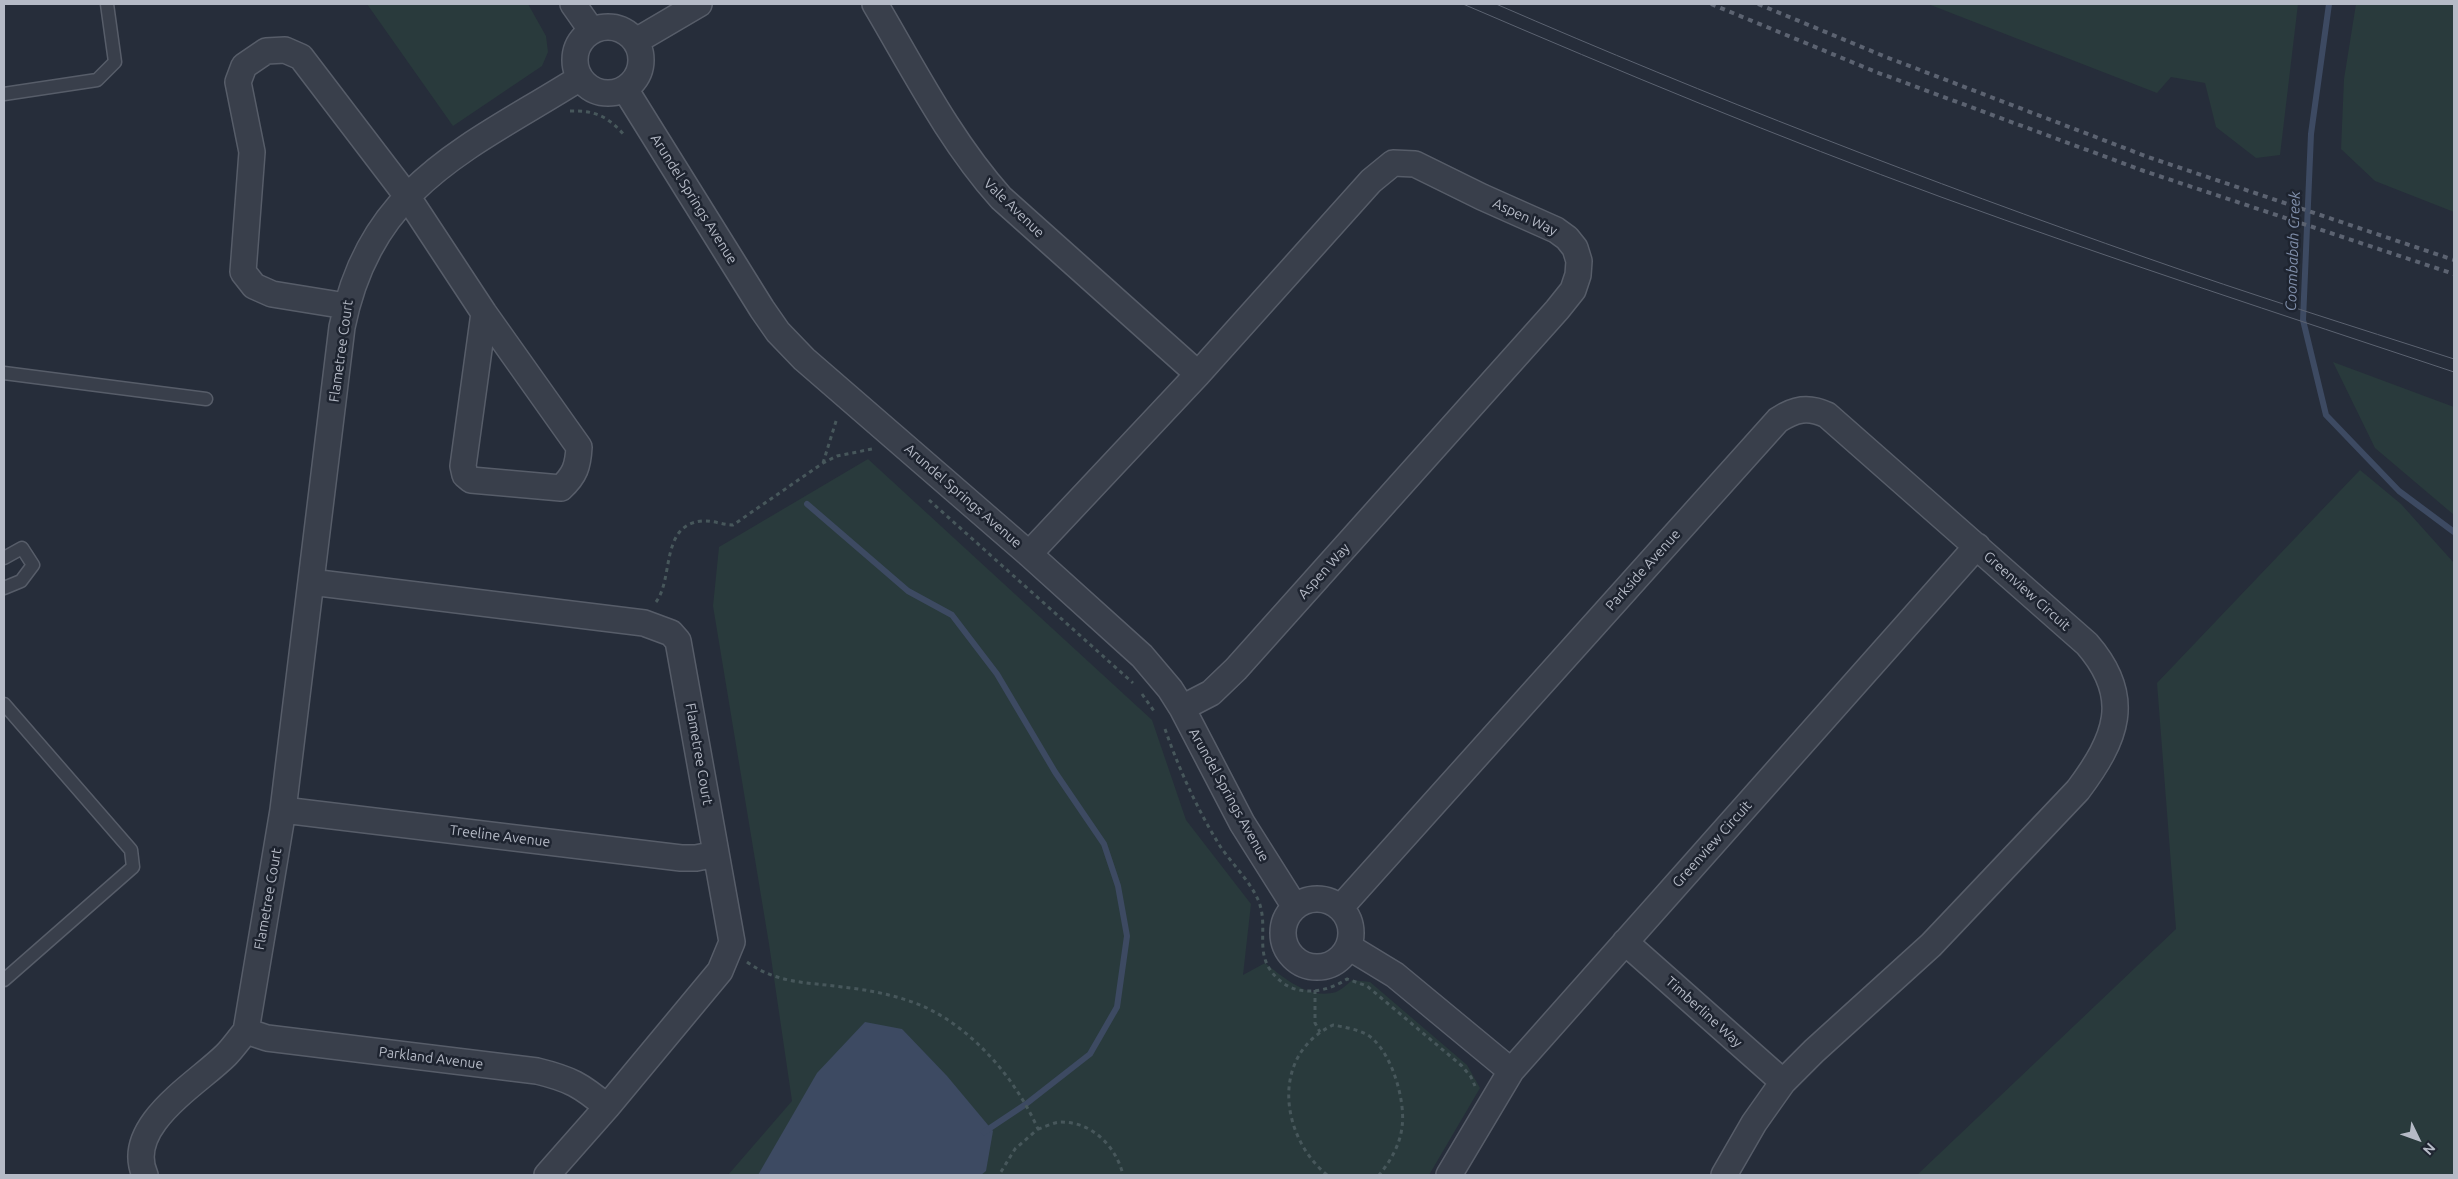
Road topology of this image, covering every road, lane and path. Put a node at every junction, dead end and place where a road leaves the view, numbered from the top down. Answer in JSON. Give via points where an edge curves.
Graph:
{"nodes":[{"id":1,"x":107,"y":4,"type":"edge"},
{"id":2,"x":573,"y":4,"type":"edge"},
{"id":3,"x":699,"y":4,"type":"edge"},
{"id":4,"x":875,"y":4,"type":"edge"},
{"id":5,"x":592,"y":31,"type":"junction"},
{"id":6,"x":636,"y":41,"type":"junction"},
{"id":7,"x":580,"y":78,"type":"junction"},
{"id":8,"x":625,"y":89,"type":"junction"},
{"id":9,"x":4,"y":94,"type":"edge"},
{"id":10,"x":564,"y":112,"type":"dead end"},
{"id":11,"x":629,"y":140,"type":"dead end"},
{"id":12,"x":407,"y":196,"type":"junction"},
{"id":13,"x":346,"y":306,"type":"junction"},
{"id":14,"x":484,"y":312,"type":"junction"},
{"id":15,"x":4,"y":373,"type":"edge"},
{"id":16,"x":1198,"y":374,"type":"junction"},
{"id":17,"x":206,"y":399,"type":"dead end"},
{"id":18,"x":830,"y":412,"type":"dead end"},
{"id":19,"x":837,"y":418,"type":"junction"},
{"id":20,"x":844,"y":424,"type":"dead end"},
{"id":21,"x":865,"y":443,"type":"dead end"},
{"id":22,"x":872,"y":449,"type":"junction"},
{"id":23,"x":879,"y":456,"type":"dead end"},
{"id":24,"x":823,"y":463,"type":"junction"},
{"id":25,"x":923,"y":495,"type":"dead end"},
{"id":26,"x":1977,"y":546,"type":"junction"},
{"id":27,"x":6,"y":552,"type":"edge"},
{"id":28,"x":1029,"y":554,"type":"junction"},
{"id":29,"x":311,"y":582,"type":"junction"},
{"id":30,"x":4,"y":588,"type":"edge"},
{"id":31,"x":647,"y":601,"type":"dead end"},
{"id":32,"x":1134,"y":684,"type":"dead end"},
{"id":33,"x":1140,"y":691,"type":"dead end"},
{"id":34,"x":4,"y":704,"type":"edge"},
{"id":35,"x":1171,"y":713,"type":"junction"},
{"id":36,"x":1163,"y":723,"type":"dead end"},
{"id":37,"x":283,"y":810,"type":"junction"},
{"id":38,"x":716,"y":854,"type":"junction"},
{"id":39,"x":1295,"y":907,"type":"junction"},
{"id":40,"x":1341,"y":907,"type":"junction"},
{"id":41,"x":1625,"y":942,"type":"junction"},
{"id":42,"x":1349,"y":947,"type":"junction"},
{"id":43,"x":729,"y":949,"type":"junction"},
{"id":44,"x":4,"y":980,"type":"edge"},
{"id":45,"x":1315,"y":990,"type":"junction"},
{"id":46,"x":246,"y":1031,"type":"junction"},
{"id":47,"x":1320,"y":1032,"type":"junction"},
{"id":48,"x":1511,"y":1070,"type":"junction"},
{"id":49,"x":1783,"y":1082,"type":"junction"},
{"id":50,"x":1476,"y":1089,"type":"dead end"},
{"id":51,"x":607,"y":1107,"type":"junction"},
{"id":52,"x":1038,"y":1129,"type":"junction"},
{"id":53,"x":145,"y":1175,"type":"edge"},
{"id":54,"x":547,"y":1175,"type":"edge"},
{"id":55,"x":999,"y":1175,"type":"edge"},
{"id":56,"x":1123,"y":1175,"type":"edge"},
{"id":57,"x":1327,"y":1175,"type":"edge"},
{"id":58,"x":1379,"y":1175,"type":"edge"},
{"id":59,"x":1450,"y":1175,"type":"edge"},
{"id":60,"x":1724,"y":1175,"type":"edge"}],
"edges":[{"from":1,"to":9,"type":"lane","via":[[115,62],[97,80]]},
{"from":2,"to":5,"type":"street"},
{"from":3,"to":6,"type":"street"},
{"from":4,"to":16,"type":"street","name":"Vale Avenue","via":[[954,136],[1001,198]]},
{"from":5,"to":6,"type":"street","via":[[611,26],[630,34]]},
{"from":5,"to":7,"type":"street","via":[[583,37],[578,47],[576,68]]},
{"from":6,"to":8,"type":"street","via":[[641,51],[639,72]]},
{"from":7,"to":8,"type":"street","via":[[587,86],[601,92]]},
{"from":7,"to":12,"type":"street","name":"Flametree Court","via":[[457,153],[424,178]]},
{"from":8,"to":28,"type":"street","name":"Arundel Springs Avenue","via":[[778,332]]},
{"from":10,"to":11,"type":"path","via":[[597,113],[606,117]]},
{"from":12,"to":13,"type":"street","name":"Flametree Court","via":[[366,252]]},
{"from":12,"to":13,"type":"street","via":[[300,57],[285,50],[266,51],[244,66],[238,82],[252,152],[243,272],[254,286],[272,294]]},
{"from":12,"to":14,"type":"street"},
{"from":13,"to":29,"type":"street","name":"Flametree Court"},
{"from":14,"to":14,"type":"street","via":[[579,447],[578,467],[560,488],[471,480],[466,475],[463,466]]},
{"from":15,"to":17,"type":"lane"},
{"from":16,"to":28,"type":"street","name":"Aspen Way"},
{"from":16,"to":35,"type":"street","name":"Aspen Way","via":[[1371,181],[1393,163],[1415,164],[1556,230],[1576,248],[1578,275],[1573,290],[1557,310],[1236,669],[1211,692]]},
{"from":18,"to":19,"type":"path"},
{"from":19,"to":20,"type":"path"},
{"from":19,"to":24,"type":"path"},
{"from":21,"to":22,"type":"path"},
{"from":22,"to":23,"type":"path"},
{"from":22,"to":24,"type":"path","via":[[837,456]]},
{"from":24,"to":31,"type":"path","via":[[739,522],[725,525],[704,520],[681,530],[673,542],[657,602]]},
{"from":25,"to":32,"type":"path"},
{"from":26,"to":40,"type":"street","name":"Parkside Avenue","via":[[1827,415],[1816,409],[1790,412],[1778,420]]},
{"from":26,"to":41,"type":"street","name":"Greenview Circuit"},
{"from":26,"to":49,"type":"street","name":"Greenview Circuit","via":[[2087,644],[2102,662],[2115,700],[2115,719],[2108,744],[2078,790],[1984,890],[1931,945]]},
{"from":27,"to":30,"type":"lane","via":[[22,548],[33,564],[20,581]]},
{"from":28,"to":35,"type":"street","name":"Arundel Springs Avenue","via":[[1142,656],[1170,689]]},
{"from":29,"to":37,"type":"street","name":"Flametree Court"},
{"from":29,"to":38,"type":"street","name":"Flametree Court","via":[[644,623],[671,633],[682,653]]},
{"from":33,"to":35,"type":"path"},
{"from":34,"to":44,"type":"lane","via":[[131,850],[133,867]]},
{"from":35,"to":39,"type":"street","name":"Arundel Springs Avenue"},
{"from":36,"to":45,"type":"path","via":[[1180,773],[1220,845],[1259,902],[1261,943],[1271,972],[1284,984],[1301,991]]},
{"from":37,"to":38,"type":"street","name":"Treeline Avenue","via":[[681,858]]},
{"from":37,"to":46,"type":"street","name":"Flametree Court"},
{"from":38,"to":43,"type":"street","name":"Flametree Court","via":[[732,942]]},
{"from":39,"to":40,"type":"street","via":[[1306,900],[1318,898]]},
{"from":39,"to":42,"type":"street","via":[[1284,925],[1283,937],[1289,952],[1301,963],[1323,967],[1334,963]]},
{"from":40,"to":42,"type":"street","via":[[1351,926]]},
{"from":41,"to":48,"type":"street","name":"Greenview Circuit"},
{"from":41,"to":49,"type":"street","name":"Timberline Way"},
{"from":42,"to":48,"type":"street","via":[[1394,976]]},
{"from":43,"to":51,"type":"street","name":"Flametree Court","via":[[720,971]]},
{"from":43,"to":52,"type":"path","via":[[756,968],[794,983],[841,986],[886,994],[927,1008],[964,1031],[991,1058],[1026,1104]]},
{"from":45,"to":47,"type":"path","via":[[1315,1023]]},
{"from":45,"to":50,"type":"path","via":[[1328,990],[1347,980],[1367,986],[1462,1066],[1472,1077]]},
{"from":46,"to":51,"type":"street","name":"Parkland Avenue","via":[[267,1038],[537,1071],[571,1080]]},
{"from":46,"to":53,"type":"street","via":[[226,1055],[188,1087],[150,1126],[142,1157]]},
{"from":47,"to":57,"type":"path","via":[[1299,1055],[1291,1076],[1288,1103],[1291,1121],[1302,1147]]},
{"from":47,"to":58,"type":"path","via":[[1333,1025],[1367,1035],[1382,1048],[1392,1067],[1401,1098],[1402,1127],[1395,1150]]},
{"from":48,"to":59,"type":"street","name":"Greenview Circuit"},
{"from":49,"to":60,"type":"street","name":"Greenview Circuit","via":[[1754,1123]]},
{"from":51,"to":54,"type":"street","name":"Flametree Court"},
{"from":52,"to":55,"type":"path","via":[[1015,1149]]},
{"from":52,"to":56,"type":"path","via":[[1059,1122],[1082,1125],[1103,1138],[1114,1150]]}]}
